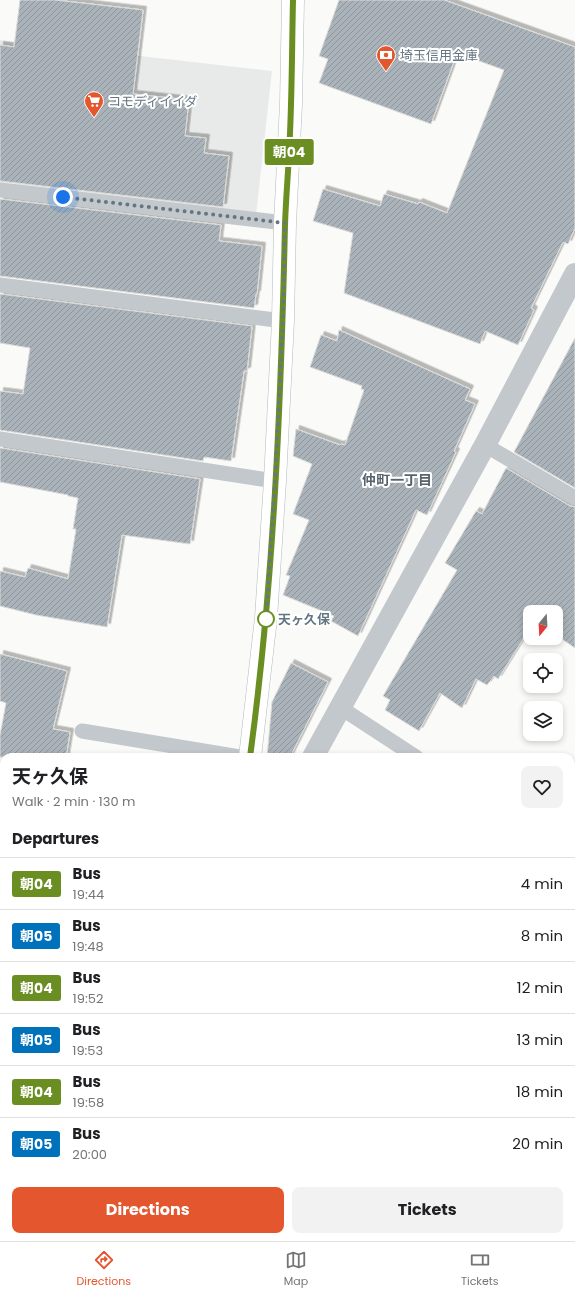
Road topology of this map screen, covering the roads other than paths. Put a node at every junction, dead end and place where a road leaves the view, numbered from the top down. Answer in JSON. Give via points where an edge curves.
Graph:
{"nodes":[{"id":1,"x":293,"y":0,"type":"edge"},
{"id":2,"x":0,"y":190,"type":"edge"},
{"id":3,"x":285,"y":223,"type":"junction"},
{"id":4,"x":575,"y":274,"type":"edge"},
{"id":5,"x":0,"y":285,"type":"edge"},
{"id":6,"x":283,"y":321,"type":"junction"},
{"id":7,"x":0,"y":439,"type":"edge"},
{"id":8,"x":485,"y":445,"type":"junction"},
{"id":9,"x":275,"y":481,"type":"junction"},
{"id":10,"x":575,"y":498,"type":"edge"},
{"id":11,"x":341,"y":708,"type":"junction"},
{"id":12,"x":82,"y":731,"type":"dead end"},
{"id":13,"x":216,"y":753,"type":"edge"},
{"id":14,"x":250,"y":753,"type":"edge"},
{"id":15,"x":315,"y":753,"type":"edge"},
{"id":16,"x":410,"y":753,"type":"edge"}],
"edges":[{"from":1,"to":3,"type":"main road"},
{"from":2,"to":3,"type":"lane"},
{"from":3,"to":6,"type":"main road"},
{"from":4,"to":8,"type":"street"},
{"from":5,"to":6,"type":"lane"},
{"from":6,"to":9,"type":"main road"},
{"from":7,"to":9,"type":"lane"},
{"from":8,"to":10,"type":"lane"},
{"from":8,"to":11,"type":"street"},
{"from":9,"to":14,"type":"main road","via":[[266,618]]},
{"from":11,"to":15,"type":"street"},
{"from":11,"to":16,"type":"lane"},
{"from":12,"to":13,"type":"lane"}]}
